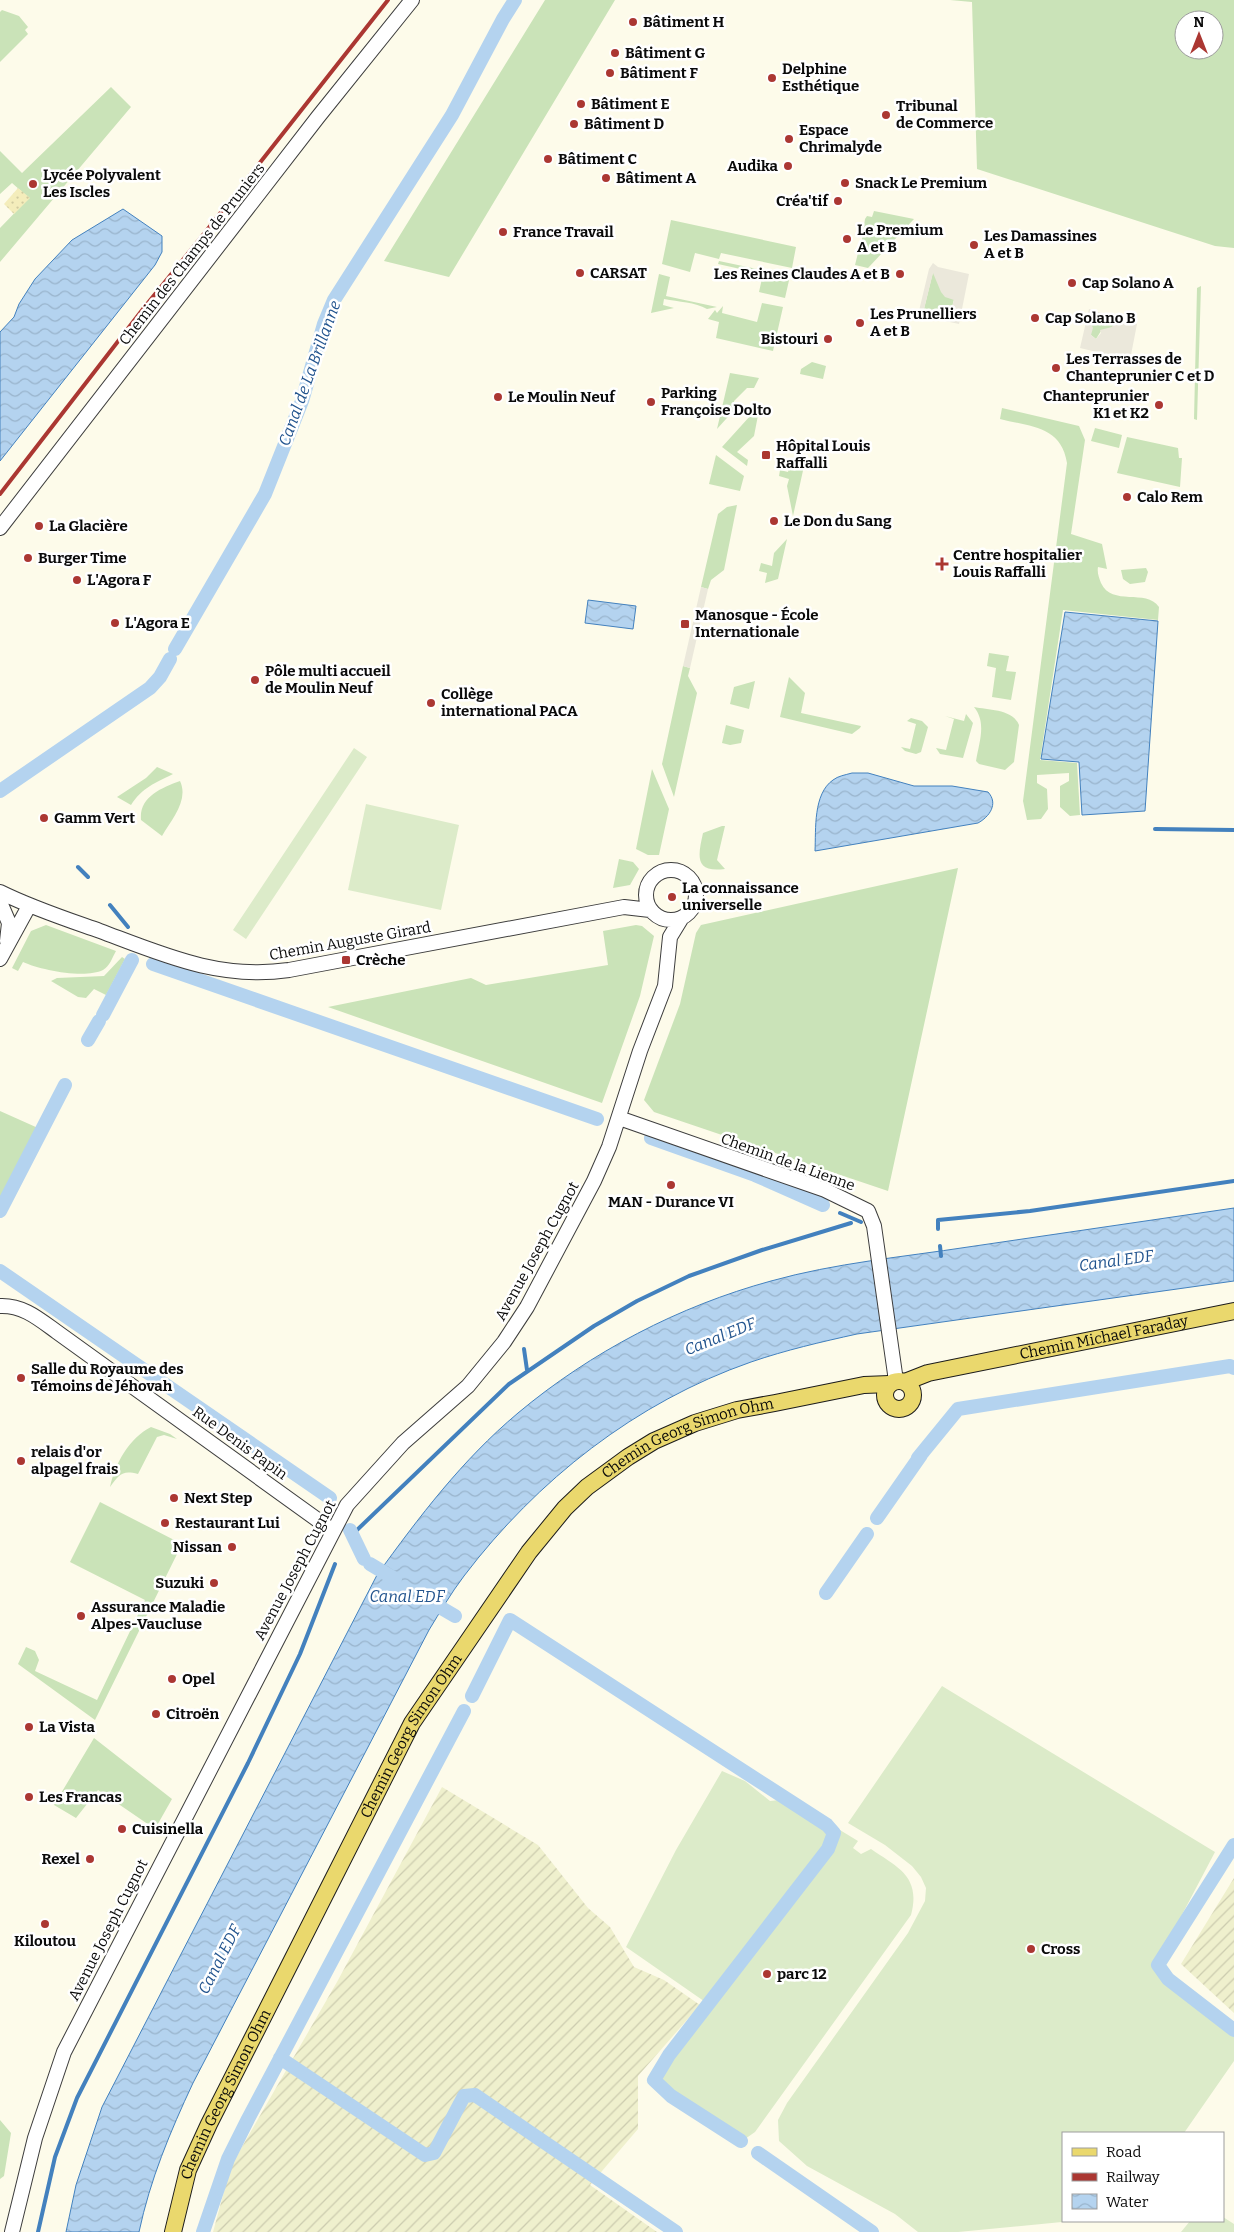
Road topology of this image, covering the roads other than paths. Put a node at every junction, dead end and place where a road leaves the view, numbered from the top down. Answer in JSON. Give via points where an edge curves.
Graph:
{"nodes":[{"id":1,"x":412,"y":0,"type":"edge"},
{"id":2,"x":0,"y":528,"type":"edge"},
{"id":3,"x":647,"y":890,"type":"junction"},
{"id":4,"x":0,"y":892,"type":"edge"},
{"id":5,"x":0,"y":902,"type":"edge"},
{"id":6,"x":29,"y":906,"type":"junction"},
{"id":7,"x":624,"y":907,"type":"junction"},
{"id":8,"x":655,"y":914,"type":"junction"},
{"id":9,"x":680,"y":919,"type":"junction"},
{"id":10,"x":8,"y":923,"type":"junction"},
{"id":11,"x":670,"y":937,"type":"junction"},
{"id":12,"x":3,"y":953,"type":"edge"},
{"id":13,"x":618,"y":1118,"type":"junction"},
{"id":14,"x":0,"y":1306,"type":"edge"},
{"id":15,"x":1234,"y":1311,"type":"edge"},
{"id":16,"x":901,"y":1386,"type":"junction"},
{"id":17,"x":812,"y":1396,"type":"junction"},
{"id":18,"x":887,"y":1402,"type":"junction"},
{"id":19,"x":333,"y":1531,"type":"junction"},
{"id":20,"x":12,"y":2232,"type":"edge"},
{"id":21,"x":173,"y":2232,"type":"edge"}],
"edges":[{"from":1,"to":2,"type":"street","name":"Chemin des Champs de Pruniers"},
{"from":3,"to":7,"type":"street","name":"Chemin Auguste Girard"},
{"from":3,"to":8,"type":"street"},
{"from":3,"to":9,"type":"street","via":[[652,879],[665,871],[677,871],[690,878],[697,891],[696,903]]},
{"from":4,"to":6,"type":"street","name":"Chemin Auguste Girard"},
{"from":5,"to":10,"type":"street"},
{"from":6,"to":7,"type":"street","name":"Chemin Auguste Girard","via":[[172,958],[217,970],[244,973],[298,969]]},
{"from":6,"to":10,"type":"street"},
{"from":6,"to":12,"type":"street"},
{"from":7,"to":8,"type":"street","name":"Chemin Auguste Girard"},
{"from":8,"to":9,"type":"street","via":[[666,920]]},
{"from":8,"to":11,"type":"street"},
{"from":9,"to":11,"type":"street","name":"Avenue Joseph Cugnot"},
{"from":10,"to":12,"type":"street"},
{"from":11,"to":13,"type":"street","name":"Avenue Joseph Cugnot","via":[[665,986]]},
{"from":13,"to":16,"type":"street","name":"Chemin de la Lienne","via":[[825,1190],[864,1208],[874,1226],[892,1360]]},
{"from":13,"to":19,"type":"street","name":"Avenue Joseph Cugnot","via":[[594,1181],[527,1307],[504,1342],[468,1386],[378,1469],[349,1502]]},
{"from":14,"to":19,"type":"street","name":"Rue Denis Papin","via":[[17,1307],[50,1326]]},
{"from":15,"to":16,"type":"main road","name":"Chemin Michael Faraday","via":[[972,1365],[935,1379]]},
{"from":16,"to":17,"type":"main road","name":"Chemin Georg Simon Ohm","via":[[864,1385]]},
{"from":16,"to":18,"type":"main road","via":[[885,1390]]},
{"from":16,"to":18,"type":"main road","name":"Chemin Michael Faraday","via":[[909,1404],[893,1408]]},
{"from":17,"to":18,"type":"main road","name":"Chemin Georg Simon Ohm","via":[[861,1394]]},
{"from":17,"to":21,"type":"main road","name":"Chemin Georg Simon Ohm","via":[[714,1417],[654,1441],[587,1487],[554,1520],[529,1552],[406,1734],[209,2124],[186,2178]]},
{"from":19,"to":20,"type":"street","name":"Avenue Joseph Cugnot","via":[[64,2052],[35,2138]]}]}
